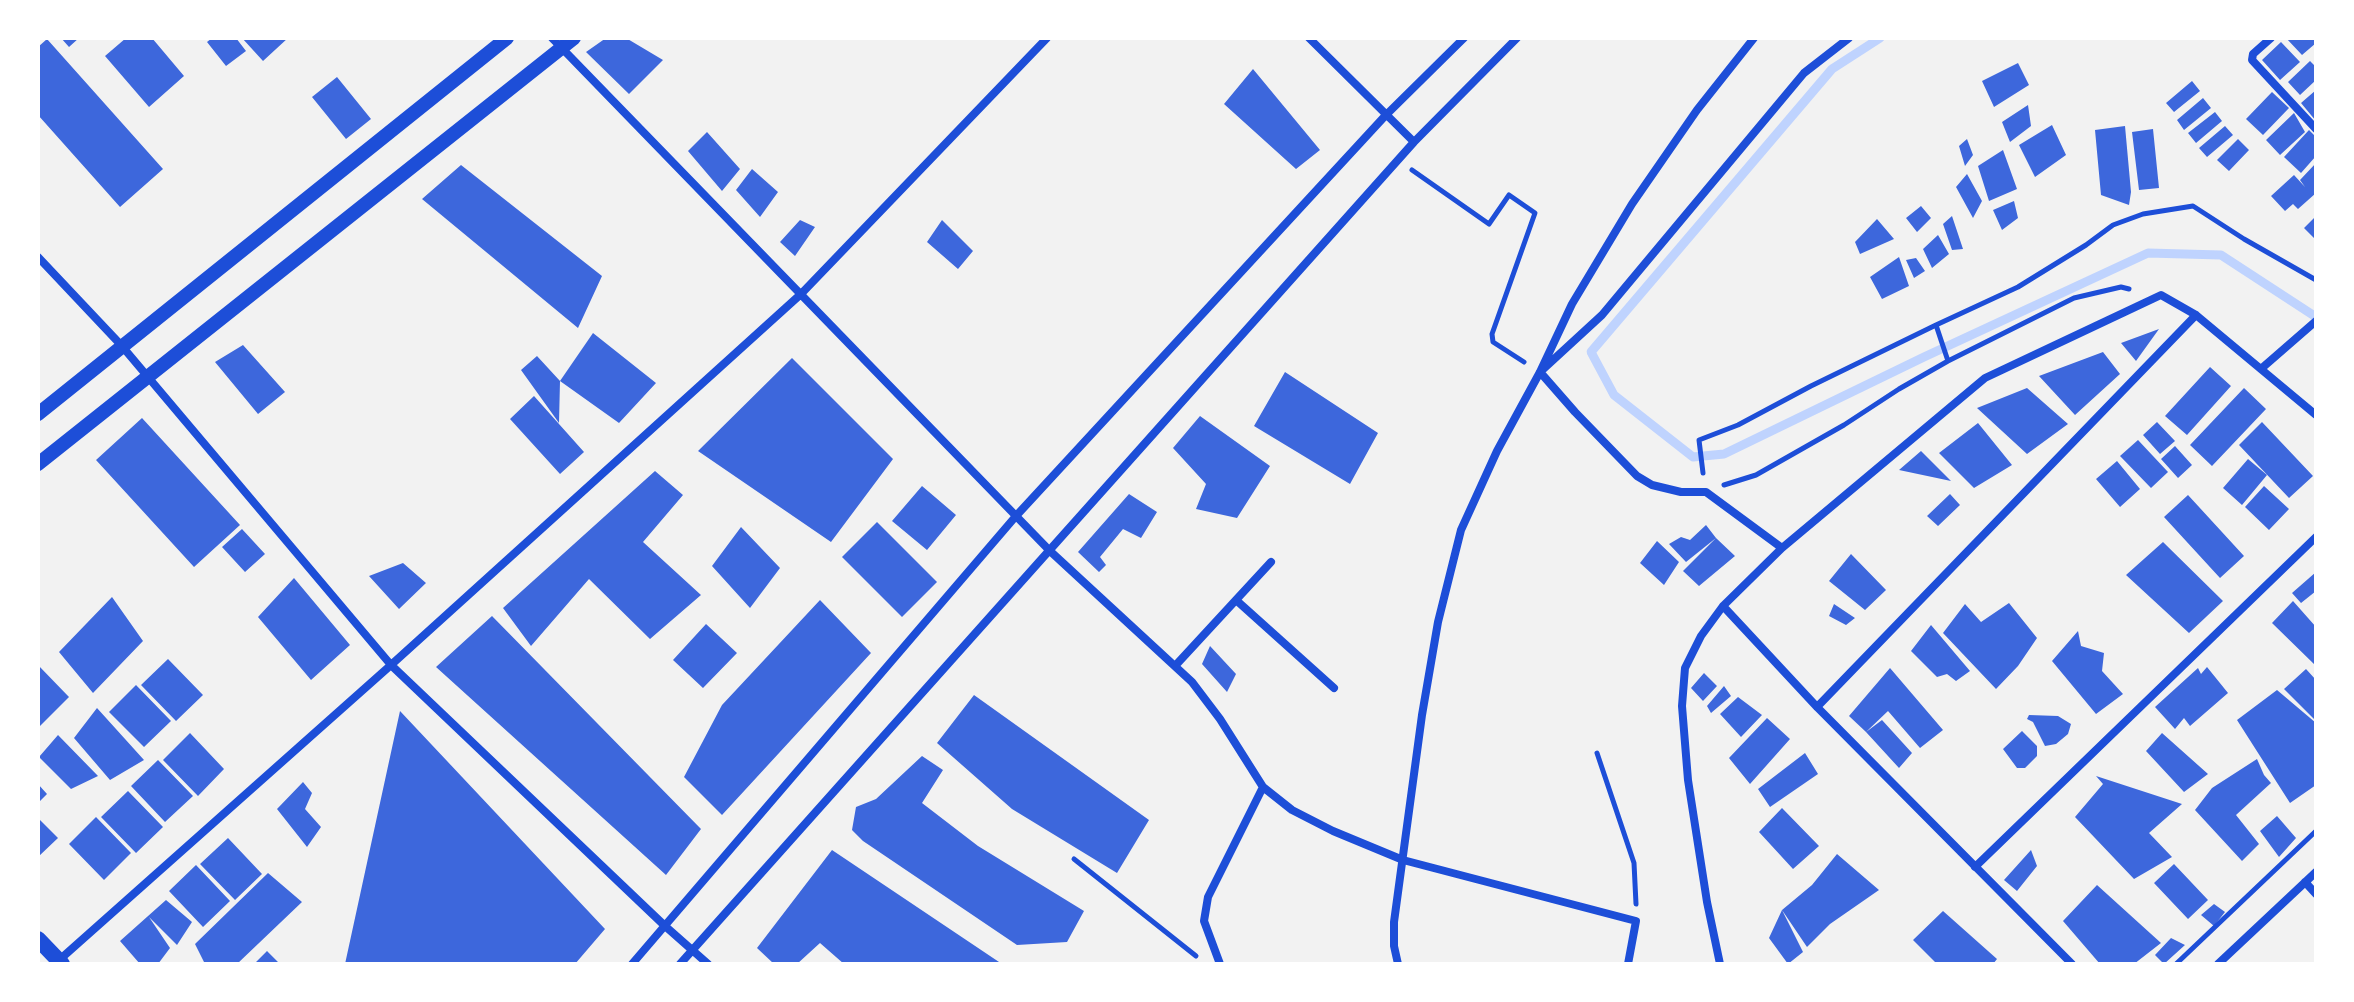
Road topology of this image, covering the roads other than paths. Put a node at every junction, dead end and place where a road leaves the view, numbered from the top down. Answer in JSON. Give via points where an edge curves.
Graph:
{"nodes":[{"id":1,"x":507,"y":38,"type":"edge"},
{"id":2,"x":574,"y":38,"type":"edge"},
{"id":3,"x":1047,"y":38,"type":"edge"},
{"id":4,"x":1309,"y":38,"type":"edge"},
{"id":5,"x":1464,"y":38,"type":"edge"},
{"id":6,"x":1517,"y":38,"type":"edge"},
{"id":7,"x":1754,"y":38,"type":"edge"},
{"id":8,"x":1849,"y":38,"type":"edge"},
{"id":9,"x":2271,"y":38,"type":"edge"},
{"id":10,"x":557,"y":43,"type":"edge"},
{"id":11,"x":1385,"y":116,"type":"junction"},
{"id":12,"x":2316,"y":129,"type":"edge"},
{"id":13,"x":1414,"y":142,"type":"junction"},
{"id":14,"x":38,"y":257,"type":"edge"},
{"id":15,"x":801,"y":294,"type":"junction"},
{"id":16,"x":2196,"y":315,"type":"junction"},
{"id":17,"x":2316,"y":321,"type":"edge"},
{"id":18,"x":121,"y":345,"type":"junction"},
{"id":19,"x":2262,"y":368,"type":"junction"},
{"id":20,"x":1540,"y":372,"type":"junction"},
{"id":21,"x":148,"y":376,"type":"junction"},
{"id":22,"x":38,"y":414,"type":"edge"},
{"id":23,"x":2316,"y":415,"type":"edge"},
{"id":24,"x":38,"y":464,"type":"edge"},
{"id":25,"x":1016,"y":516,"type":"junction"},
{"id":26,"x":2316,"y":537,"type":"edge"},
{"id":27,"x":1782,"y":548,"type":"junction"},
{"id":28,"x":1050,"y":551,"type":"junction"},
{"id":29,"x":1271,"y":562,"type":"dead end"},
{"id":30,"x":1236,"y":600,"type":"junction"},
{"id":31,"x":1723,"y":606,"type":"junction"},
{"id":32,"x":391,"y":665,"type":"junction"},
{"id":33,"x":1175,"y":666,"type":"junction"},
{"id":34,"x":1334,"y":688,"type":"dead end"},
{"id":35,"x":1817,"y":707,"type":"junction"},
{"id":36,"x":1263,"y":787,"type":"junction"},
{"id":37,"x":1403,"y":860,"type":"junction"},
{"id":38,"x":1975,"y":867,"type":"junction"},
{"id":39,"x":2316,"y":872,"type":"edge"},
{"id":40,"x":2305,"y":882,"type":"junction"},
{"id":41,"x":2316,"y":894,"type":"edge"},
{"id":42,"x":665,"y":926,"type":"junction"},
{"id":43,"x":38,"y":939,"type":"edge"},
{"id":44,"x":692,"y":949,"type":"junction"},
{"id":45,"x":59,"y":963,"type":"edge"},
{"id":46,"x":632,"y":964,"type":"edge"},
{"id":47,"x":680,"y":964,"type":"edge"},
{"id":48,"x":708,"y":964,"type":"edge"},
{"id":49,"x":1220,"y":964,"type":"edge"},
{"id":50,"x":1398,"y":964,"type":"edge"},
{"id":51,"x":1628,"y":964,"type":"edge"},
{"id":52,"x":1720,"y":964,"type":"edge"},
{"id":53,"x":2072,"y":964,"type":"edge"},
{"id":54,"x":2218,"y":964,"type":"edge"}],
"edges":[{"from":1,"to":18,"type":"street"},
{"from":2,"to":10,"type":"street"},
{"from":3,"to":15,"type":"street"},
{"from":4,"to":11,"type":"street"},
{"from":5,"to":11,"type":"street"},
{"from":6,"to":13,"type":"street"},
{"from":7,"to":20,"type":"street","via":[[1632,204],[1572,304]]},
{"from":8,"to":20,"type":"street","via":[[1804,73],[1602,315]]},
{"from":9,"to":12,"type":"street","via":[[2252,60]]},
{"from":10,"to":15,"type":"street"},
{"from":10,"to":21,"type":"street"},
{"from":11,"to":13,"type":"street"},
{"from":11,"to":25,"type":"street"},
{"from":13,"to":28,"type":"street"},
{"from":14,"to":18,"type":"street"},
{"from":15,"to":25,"type":"street"},
{"from":15,"to":32,"type":"street"},
{"from":16,"to":19,"type":"street"},
{"from":16,"to":27,"type":"street","via":[[2161,295],[1985,378]]},
{"from":16,"to":35,"type":"street"},
{"from":17,"to":19,"type":"street"},
{"from":18,"to":21,"type":"street"},
{"from":18,"to":22,"type":"street"},
{"from":19,"to":23,"type":"street"},
{"from":20,"to":27,"type":"street","via":[[1637,476],[1666,489],[1706,492]]},
{"from":20,"to":37,"type":"street","via":[[1461,530],[1438,622]]},
{"from":21,"to":24,"type":"street"},
{"from":21,"to":32,"type":"street"},
{"from":25,"to":28,"type":"street"},
{"from":25,"to":42,"type":"street"},
{"from":26,"to":38,"type":"street"},
{"from":27,"to":31,"type":"street"},
{"from":28,"to":33,"type":"street"},
{"from":28,"to":44,"type":"street"},
{"from":29,"to":30,"type":"street"},
{"from":30,"to":33,"type":"street"},
{"from":30,"to":34,"type":"street"},
{"from":31,"to":35,"type":"street"},
{"from":31,"to":52,"type":"street","via":[[1685,668],[1682,706],[1688,780]]},
{"from":32,"to":42,"type":"street"},
{"from":32,"to":45,"type":"street"},
{"from":33,"to":36,"type":"street","via":[[1220,719]]},
{"from":35,"to":38,"type":"street"},
{"from":36,"to":37,"type":"street","via":[[1292,810]]},
{"from":36,"to":49,"type":"street","via":[[1208,897],[1204,921]]},
{"from":37,"to":50,"type":"street","via":[[1394,922]]},
{"from":37,"to":51,"type":"street","via":[[1636,921]]},
{"from":38,"to":53,"type":"street"},
{"from":39,"to":40,"type":"street"},
{"from":40,"to":41,"type":"street"},
{"from":40,"to":54,"type":"street"},
{"from":42,"to":44,"type":"street"},
{"from":42,"to":46,"type":"street"},
{"from":43,"to":45,"type":"main road"},
{"from":44,"to":47,"type":"street"},
{"from":44,"to":48,"type":"street"}]}
